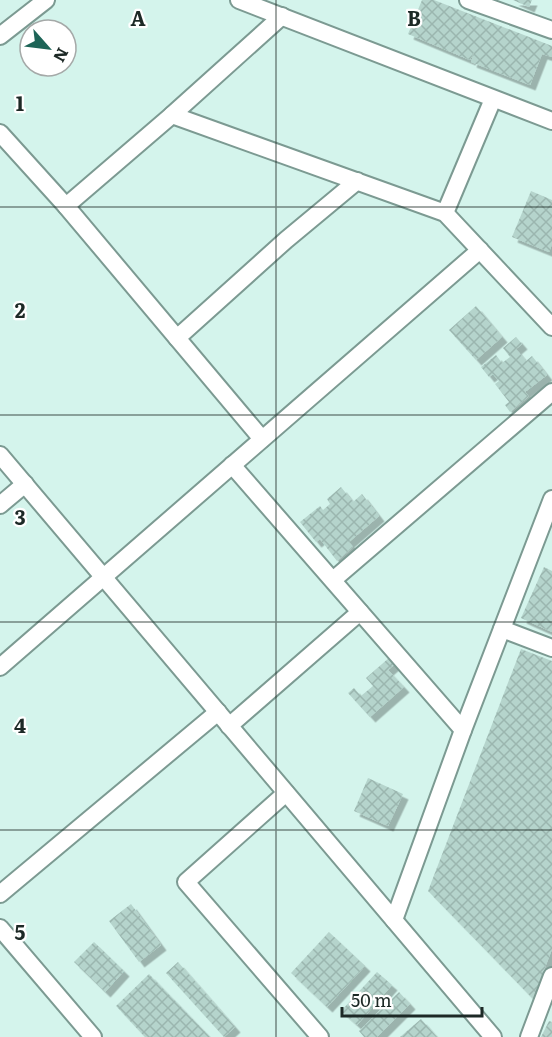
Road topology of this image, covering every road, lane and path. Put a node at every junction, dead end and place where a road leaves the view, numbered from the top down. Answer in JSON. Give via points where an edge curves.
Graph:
{"nodes":[{"id":1,"x":46,"y":0,"type":"edge"},
{"id":2,"x":239,"y":0,"type":"edge"},
{"id":3,"x":468,"y":0,"type":"edge"},
{"id":4,"x":282,"y":16,"type":"junction"},
{"id":5,"x":552,"y":30,"type":"edge"},
{"id":6,"x":0,"y":36,"type":"edge"},
{"id":7,"x":493,"y":99,"type":"junction"},
{"id":8,"x":172,"y":115,"type":"junction"},
{"id":9,"x":552,"y":121,"type":"edge"},
{"id":10,"x":0,"y":133,"type":"edge"},
{"id":11,"x":357,"y":181,"type":"junction"},
{"id":12,"x":66,"y":206,"type":"junction"},
{"id":13,"x":445,"y":213,"type":"junction"},
{"id":14,"x":480,"y":250,"type":"junction"},
{"id":15,"x":552,"y":327,"type":"edge"},
{"id":16,"x":177,"y":338,"type":"junction"},
{"id":17,"x":552,"y":392,"type":"edge"},
{"id":18,"x":262,"y":439,"type":"junction"},
{"id":19,"x":0,"y":455,"type":"edge"},
{"id":20,"x":232,"y":465,"type":"junction"},
{"id":21,"x":25,"y":484,"type":"junction"},
{"id":22,"x":552,"y":499,"type":"edge"},
{"id":23,"x":0,"y":505,"type":"edge"},
{"id":24,"x":104,"y":577,"type":"junction"},
{"id":25,"x":333,"y":580,"type":"junction"},
{"id":26,"x":360,"y":612,"type":"junction"},
{"id":27,"x":502,"y":629,"type":"junction"},
{"id":28,"x":552,"y":648,"type":"edge"},
{"id":29,"x":0,"y":667,"type":"edge"},
{"id":30,"x":218,"y":712,"type":"junction"},
{"id":31,"x":229,"y":726,"type":"junction"},
{"id":32,"x":463,"y":730,"type":"junction"},
{"id":33,"x":286,"y":793,"type":"junction"},
{"id":34,"x":0,"y":894,"type":"edge"},
{"id":35,"x":394,"y":920,"type":"junction"},
{"id":36,"x":0,"y":928,"type":"edge"},
{"id":37,"x":552,"y":976,"type":"edge"},
{"id":38,"x":93,"y":1037,"type":"edge"},
{"id":39,"x":320,"y":1037,"type":"edge"},
{"id":40,"x":493,"y":1037,"type":"edge"},
{"id":41,"x":529,"y":1037,"type":"edge"}],
"edges":[{"from":1,"to":6,"type":"street"},
{"from":2,"to":4,"type":"street"},
{"from":3,"to":5,"type":"street"},
{"from":4,"to":7,"type":"street"},
{"from":4,"to":8,"type":"street"},
{"from":7,"to":9,"type":"street"},
{"from":7,"to":13,"type":"street"},
{"from":8,"to":11,"type":"street"},
{"from":8,"to":12,"type":"street"},
{"from":10,"to":12,"type":"street"},
{"from":11,"to":13,"type":"street"},
{"from":11,"to":16,"type":"street"},
{"from":12,"to":16,"type":"street"},
{"from":13,"to":14,"type":"street"},
{"from":14,"to":15,"type":"street"},
{"from":14,"to":18,"type":"street"},
{"from":16,"to":18,"type":"street"},
{"from":17,"to":25,"type":"street"},
{"from":18,"to":20,"type":"street"},
{"from":19,"to":21,"type":"street"},
{"from":20,"to":24,"type":"street"},
{"from":20,"to":25,"type":"street"},
{"from":21,"to":23,"type":"street"},
{"from":21,"to":24,"type":"street"},
{"from":22,"to":27,"type":"street"},
{"from":24,"to":29,"type":"street"},
{"from":24,"to":30,"type":"street"},
{"from":25,"to":26,"type":"street"},
{"from":26,"to":31,"type":"street"},
{"from":26,"to":32,"type":"street"},
{"from":27,"to":28,"type":"street"},
{"from":27,"to":32,"type":"street"},
{"from":30,"to":31,"type":"street"},
{"from":30,"to":34,"type":"street"},
{"from":31,"to":33,"type":"street"},
{"from":32,"to":35,"type":"street"},
{"from":33,"to":35,"type":"street"},
{"from":33,"to":39,"type":"street","via":[[186,882]]},
{"from":35,"to":40,"type":"street"},
{"from":36,"to":38,"type":"street"},
{"from":37,"to":41,"type":"street"}]}
